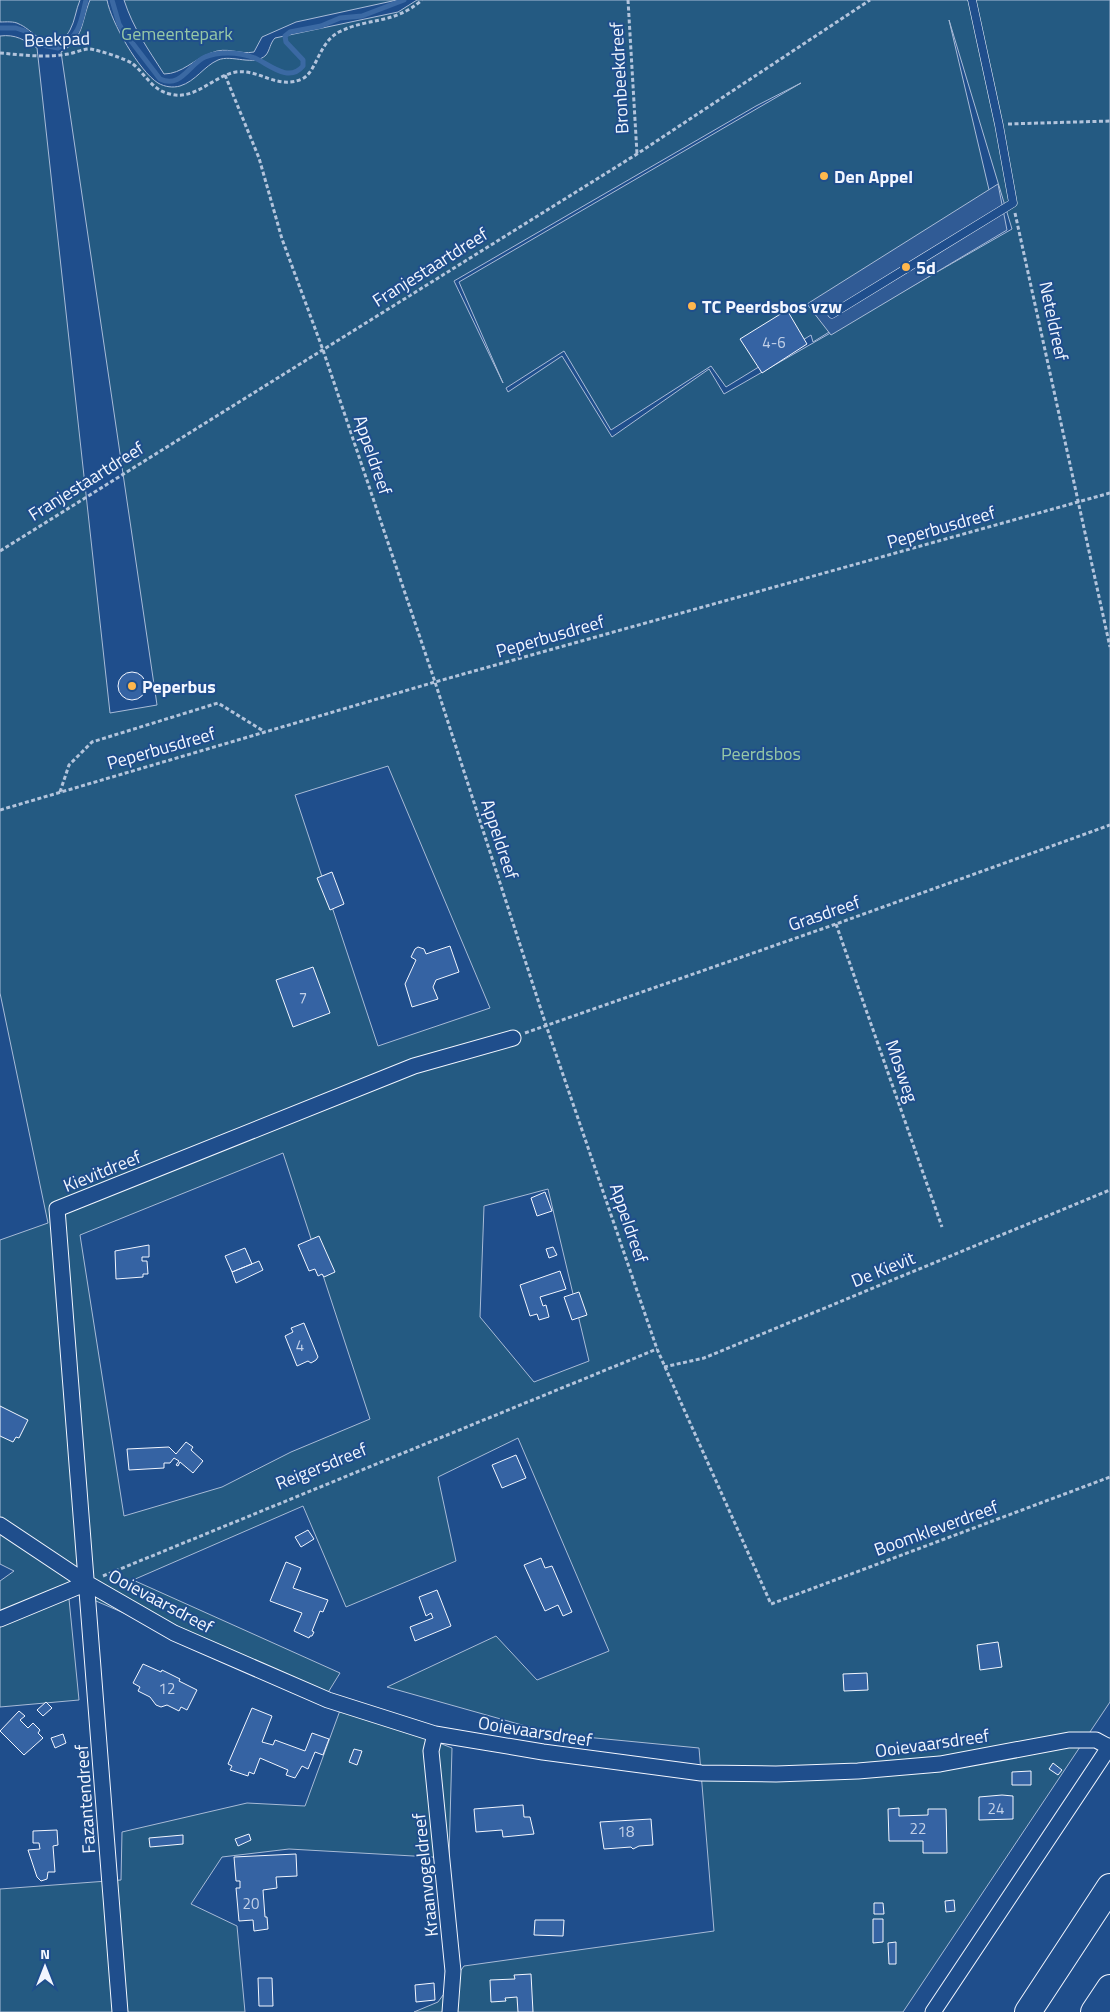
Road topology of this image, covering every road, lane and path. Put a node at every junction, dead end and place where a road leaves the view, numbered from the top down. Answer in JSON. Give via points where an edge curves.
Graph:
{"nodes":[{"id":1,"x":422,"y":0,"type":"edge"},
{"id":2,"x":628,"y":0,"type":"edge"},
{"id":3,"x":870,"y":0,"type":"edge"},
{"id":4,"x":972,"y":0,"type":"edge"},
{"id":5,"x":0,"y":53,"type":"edge"},
{"id":6,"x":226,"y":75,"type":"junction"},
{"id":7,"x":1110,"y":121,"type":"edge"},
{"id":8,"x":999,"y":125,"type":"junction"},
{"id":9,"x":638,"y":154,"type":"junction"},
{"id":10,"x":1013,"y":203,"type":"junction"},
{"id":11,"x":832,"y":314,"type":"dead end"},
{"id":12,"x":322,"y":350,"type":"junction"},
{"id":13,"x":1110,"y":494,"type":"edge"},
{"id":14,"x":1078,"y":502,"type":"junction"},
{"id":15,"x":0,"y":551,"type":"edge"},
{"id":16,"x":1110,"y":647,"type":"edge"},
{"id":17,"x":435,"y":682,"type":"junction"},
{"id":18,"x":266,"y":732,"type":"junction"},
{"id":19,"x":59,"y":793,"type":"junction"},
{"id":20,"x":0,"y":810,"type":"edge"},
{"id":21,"x":1110,"y":824,"type":"edge"},
{"id":22,"x":836,"y":924,"type":"junction"},
{"id":23,"x":546,"y":1025,"type":"junction"},
{"id":24,"x":513,"y":1038,"type":"joint"},
{"id":25,"x":1110,"y":1190,"type":"edge"},
{"id":26,"x":942,"y":1226,"type":"dead end"},
{"id":27,"x":657,"y":1349,"type":"junction"},
{"id":28,"x":664,"y":1367,"type":"junction"},
{"id":29,"x":1110,"y":1477,"type":"edge"},
{"id":30,"x":0,"y":1525,"type":"edge"},
{"id":31,"x":86,"y":1583,"type":"junction"},
{"id":32,"x":771,"y":1604,"type":"joint"},
{"id":33,"x":0,"y":1619,"type":"edge"},
{"id":34,"x":435,"y":1734,"type":"junction"},
{"id":35,"x":1110,"y":1746,"type":"edge"},
{"id":36,"x":1110,"y":1887,"type":"edge"},
{"id":37,"x":1110,"y":1988,"type":"edge"},
{"id":38,"x":120,"y":2012,"type":"edge"},
{"id":39,"x":450,"y":2012,"type":"edge"},
{"id":40,"x":933,"y":2012,"type":"edge"},
{"id":41,"x":1028,"y":2012,"type":"edge"},
{"id":42,"x":1094,"y":2012,"type":"edge"}],
"edges":[{"from":1,"to":6,"type":"path","name":"Beekpad","via":[[398,16],[337,33],[326,42],[304,78],[288,83],[256,74],[239,72]]},
{"from":2,"to":9,"type":"path","name":"Bronbeekdreef"},
{"from":3,"to":9,"type":"path","name":"Franjestaartdreef"},
{"from":4,"to":8,"type":"lane"},
{"from":5,"to":6,"type":"path","name":"Beekpad","via":[[50,55],[90,49],[130,62],[158,90],[171,95],[195,92]]},
{"from":6,"to":12,"type":"path","name":"Appeldreef","via":[[259,158],[282,239]]},
{"from":7,"to":8,"type":"path"},
{"from":8,"to":10,"type":"lane"},
{"from":9,"to":12,"type":"path","name":"Franjestaartdreef"},
{"from":10,"to":11,"type":"lane"},
{"from":10,"to":14,"type":"path","name":"Neteldreef"},
{"from":12,"to":15,"type":"path","name":"Franjestaartdreef"},
{"from":12,"to":17,"type":"path","name":"Appeldreef"},
{"from":13,"to":14,"type":"path","name":"Peperbusdreef"},
{"from":14,"to":16,"type":"path","name":"Neteldreef"},
{"from":14,"to":17,"type":"path","name":"Peperbusdreef"},
{"from":17,"to":18,"type":"path","name":"Peperbusdreef"},
{"from":17,"to":23,"type":"path","name":"Appeldreef"},
{"from":18,"to":19,"type":"path","name":"Peperbusdreef"},
{"from":18,"to":19,"type":"path","via":[[218,703],[92,742],[69,765]]},
{"from":19,"to":20,"type":"path","name":"Peperbusdreef"},
{"from":21,"to":22,"type":"path","name":"Grasdreef"},
{"from":22,"to":23,"type":"path","name":"Grasdreef"},
{"from":22,"to":26,"type":"path","name":"Mosweg"},
{"from":23,"to":24,"type":"path","name":"Grasdreef"},
{"from":23,"to":27,"type":"path","name":"Appeldreef"},
{"from":24,"to":31,"type":"street","name":"Kievitdreef","via":[[414,1066],[57,1209]]},
{"from":25,"to":28,"type":"path","name":"De Kievit","via":[[704,1358]]},
{"from":27,"to":28,"type":"path","name":"Appeldreef"},
{"from":27,"to":31,"type":"path","name":"Reigersdreef"},
{"from":28,"to":32,"type":"path","name":"Appeldreef"},
{"from":29,"to":32,"type":"path","name":"Boomkleverdreef"},
{"from":30,"to":31,"type":"street","name":"Ooievaarsdreef"},
{"from":31,"to":33,"type":"street"},
{"from":31,"to":34,"type":"street","name":"Ooievaarsdreef","via":[[174,1633],[328,1700]]},
{"from":31,"to":38,"type":"street","name":"Fazantendreef"},
{"from":34,"to":35,"type":"street","name":"Ooievaarsdreef","via":[[701,1773],[858,1771],[940,1764],[1069,1740],[1096,1740]]},
{"from":34,"to":39,"type":"street","name":"Kraanvogeldreef","via":[[432,1751],[454,1971]]},
{"from":35,"to":40,"type":"street"},
{"from":36,"to":41,"type":"highway"},
{"from":37,"to":42,"type":"highway"}]}
